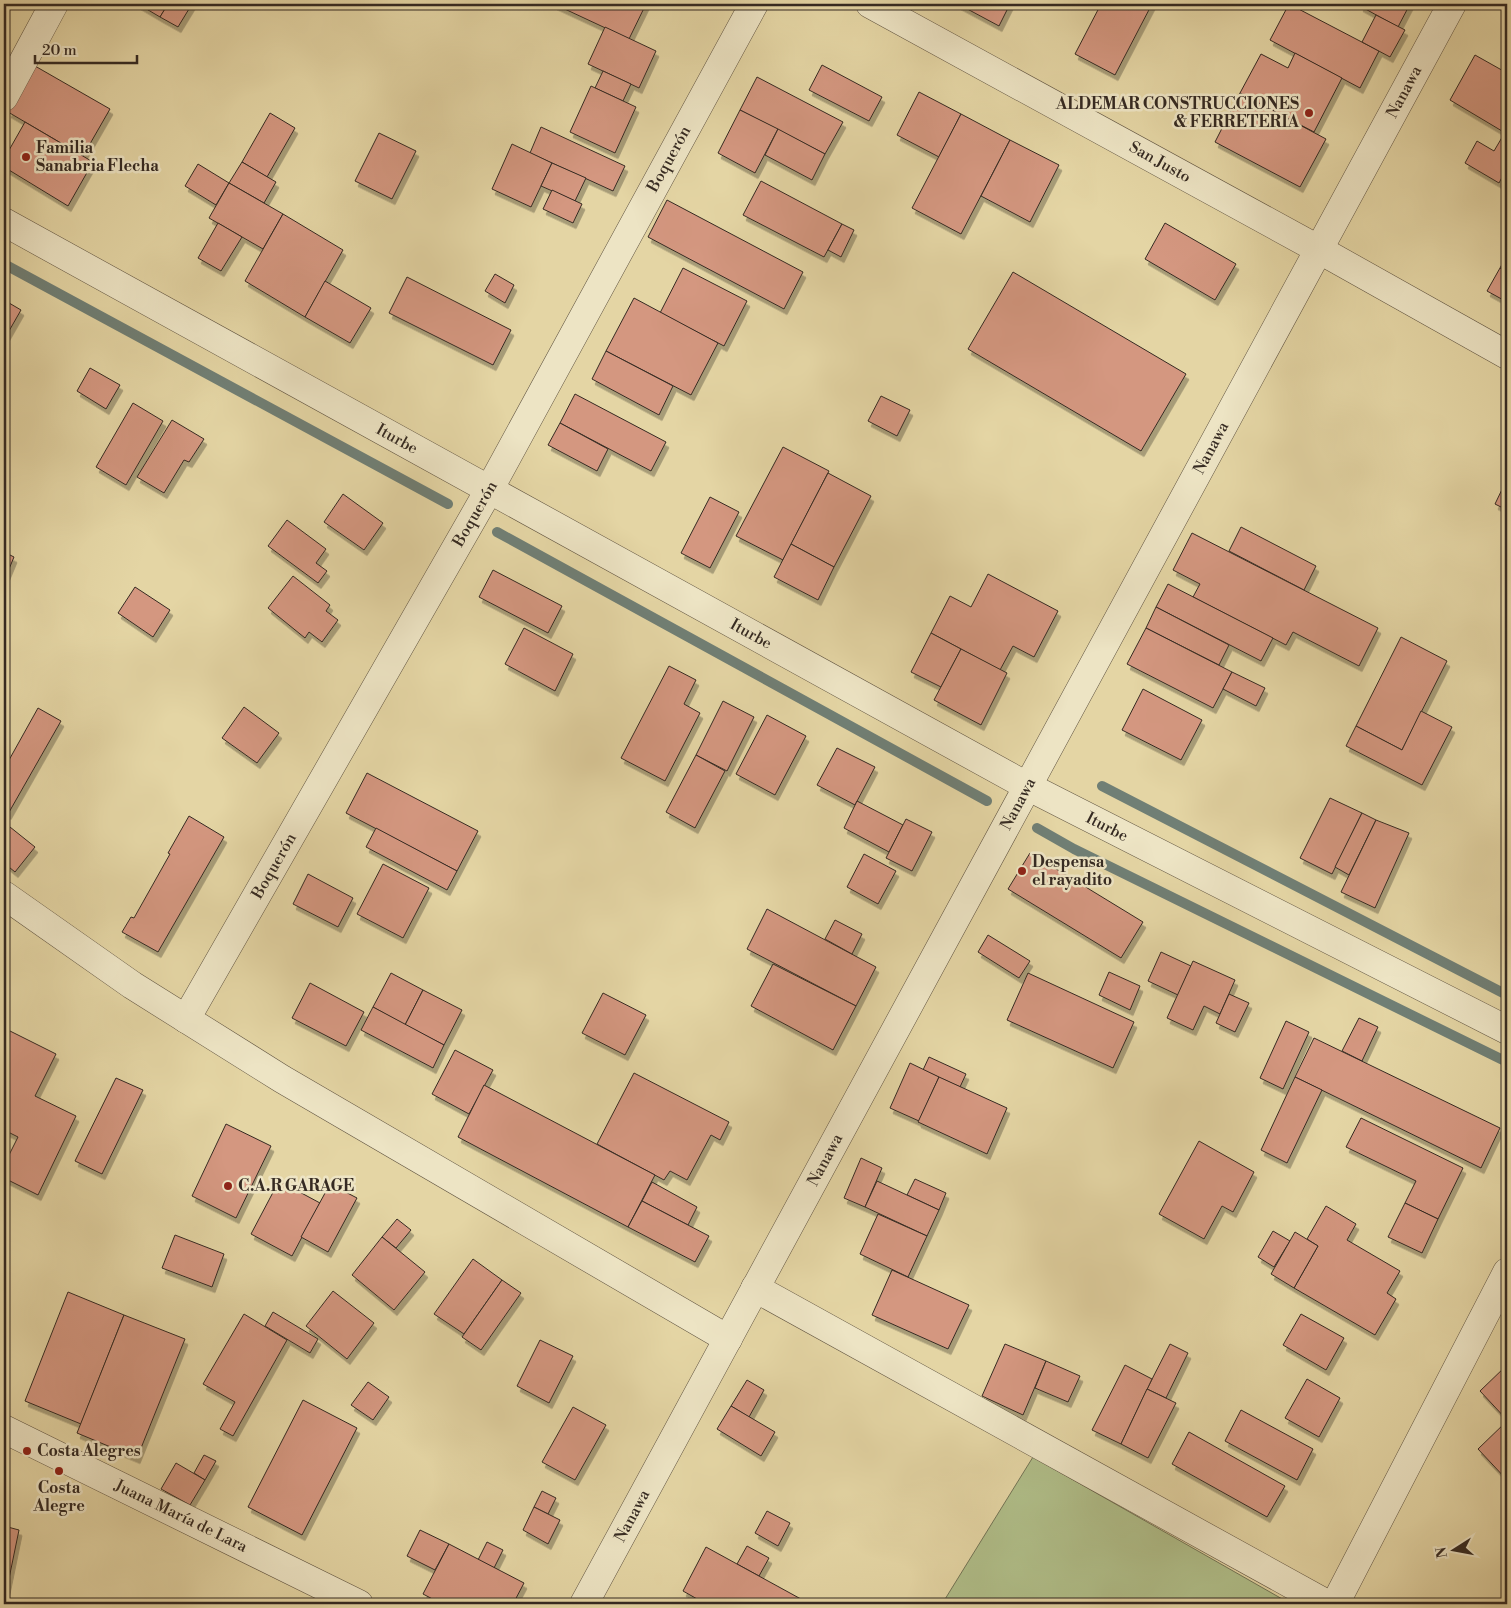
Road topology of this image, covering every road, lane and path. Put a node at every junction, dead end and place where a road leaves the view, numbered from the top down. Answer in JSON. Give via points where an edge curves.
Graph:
{"nodes":[{"id":1,"x":54,"y":4,"type":"edge"},
{"id":2,"x":754,"y":4,"type":"edge"},
{"id":3,"x":870,"y":4,"type":"edge"},
{"id":4,"x":1452,"y":4,"type":"edge"},
{"id":5,"x":4,"y":97,"type":"edge"},
{"id":6,"x":4,"y":222,"type":"edge"},
{"id":7,"x":1318,"y":249,"type":"junction"},
{"id":8,"x":1507,"y":355,"type":"edge"},
{"id":9,"x":489,"y":490,"type":"junction"},
{"id":10,"x":1027,"y":786,"type":"junction"},
{"id":11,"x":4,"y":895,"type":"edge"},
{"id":12,"x":186,"y":1019,"type":"junction"},
{"id":13,"x":1507,"y":1030,"type":"edge"},
{"id":14,"x":1507,"y":1272,"type":"edge"},
{"id":15,"x":755,"y":1288,"type":"junction"},
{"id":16,"x":728,"y":1339,"type":"junction"},
{"id":17,"x":4,"y":1429,"type":"edge"},
{"id":18,"x":359,"y":1604,"type":"edge"},
{"id":19,"x":584,"y":1604,"type":"edge"},
{"id":20,"x":1327,"y":1604,"type":"edge"},
{"id":21,"x":1335,"y":1604,"type":"edge"}],
"edges":[{"from":1,"to":5,"type":"street"},
{"from":2,"to":9,"type":"street","name":"Boquerón"},
{"from":3,"to":7,"type":"street","name":"San Justo"},
{"from":4,"to":7,"type":"street","name":"Nanawa"},
{"from":6,"to":9,"type":"street","name":"Iturbe"},
{"from":7,"to":8,"type":"street","name":"San Justo"},
{"from":7,"to":10,"type":"street","name":"Nanawa"},
{"from":9,"to":10,"type":"street","name":"Iturbe"},
{"from":9,"to":12,"type":"street","name":"Boquerón"},
{"from":10,"to":13,"type":"street","name":"Iturbe"},
{"from":10,"to":15,"type":"street","name":"Nanawa"},
{"from":11,"to":12,"type":"street"},
{"from":12,"to":16,"type":"street","via":[[282,1079]]},
{"from":14,"to":21,"type":"street"},
{"from":15,"to":16,"type":"street","name":"Nanawa"},
{"from":15,"to":20,"type":"street"},
{"from":16,"to":19,"type":"street","name":"Nanawa"},
{"from":17,"to":18,"type":"street","name":"Juana María de Lara"}]}
